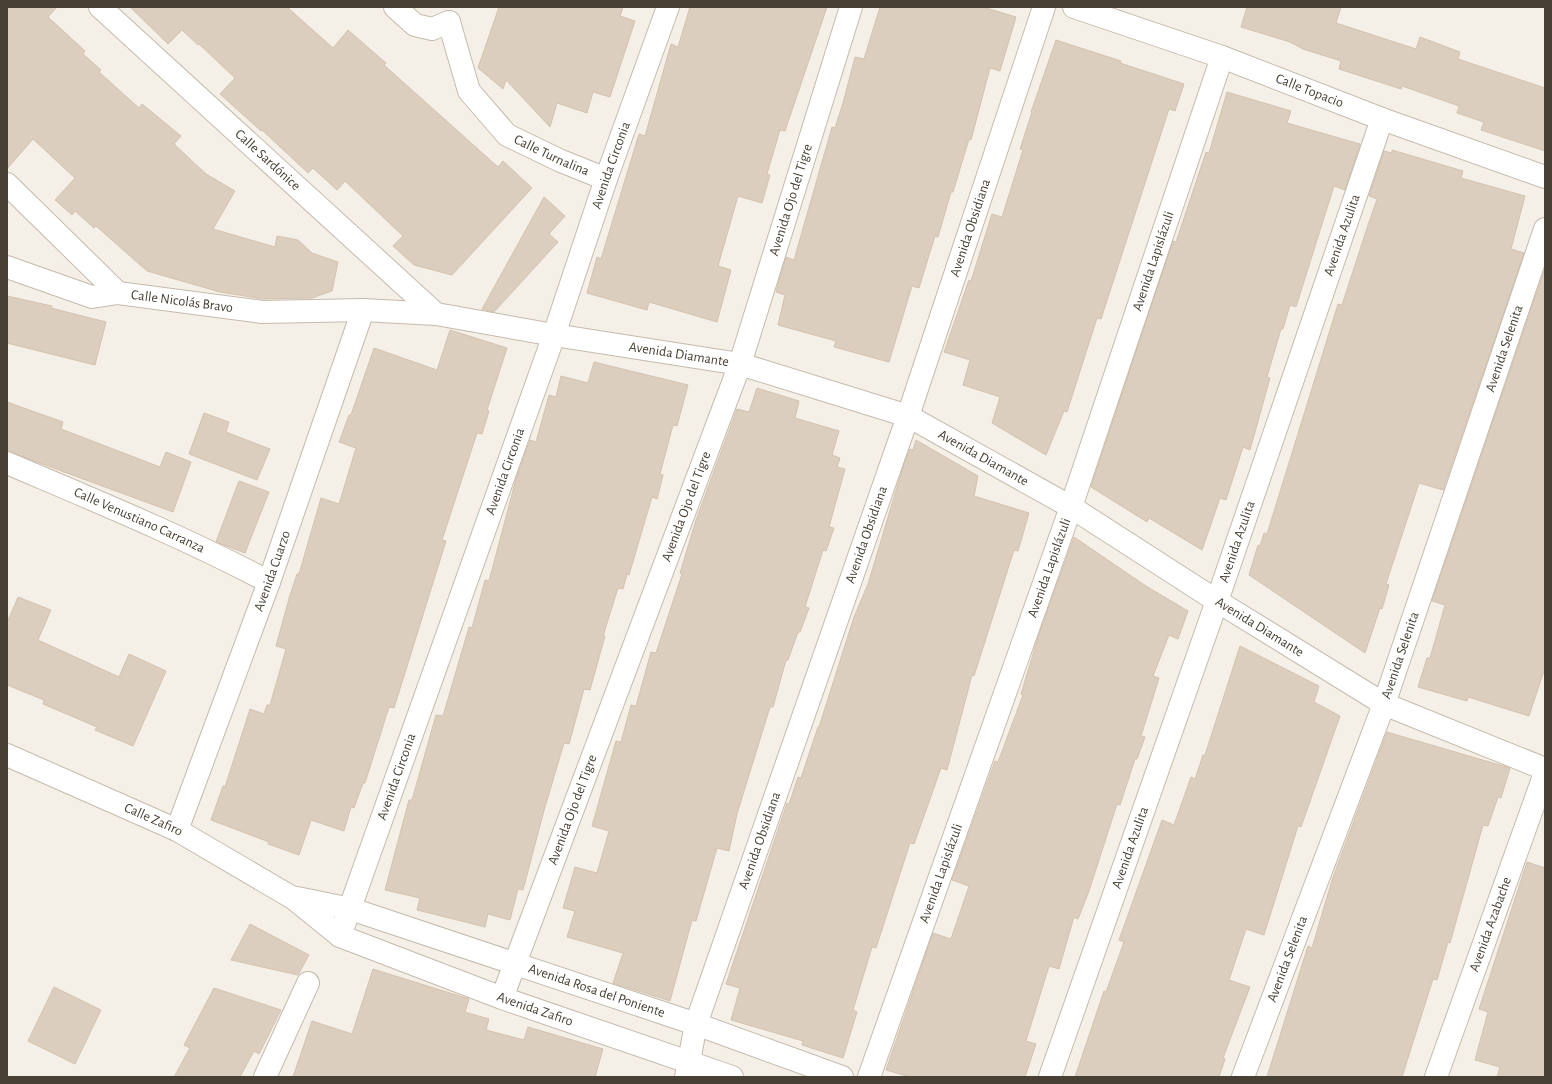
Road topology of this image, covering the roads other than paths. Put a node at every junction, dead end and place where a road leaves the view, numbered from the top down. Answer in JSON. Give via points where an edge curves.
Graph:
{"nodes":[{"id":1,"x":100,"y":7,"type":"edge"},
{"id":2,"x":395,"y":7,"type":"edge"},
{"id":3,"x":668,"y":7,"type":"edge"},
{"id":4,"x":851,"y":7,"type":"edge"},
{"id":5,"x":1044,"y":7,"type":"edge"},
{"id":6,"x":1074,"y":7,"type":"edge"},
{"id":7,"x":451,"y":15,"type":"edge"},
{"id":8,"x":1222,"y":57,"type":"junction"},
{"id":9,"x":1382,"y":119,"type":"junction"},
{"id":10,"x":1545,"y":177,"type":"edge"},
{"id":11,"x":606,"y":179,"type":"junction"},
{"id":12,"x":7,"y":184,"type":"edge"},
{"id":13,"x":1545,"y":229,"type":"edge"},
{"id":14,"x":7,"y":267,"type":"edge"},
{"id":15,"x":118,"y":293,"type":"junction"},
{"id":16,"x":363,"y":310,"type":"junction"},
{"id":17,"x":436,"y":314,"type":"junction"},
{"id":18,"x":554,"y":335,"type":"junction"},
{"id":19,"x":740,"y":364,"type":"junction"},
{"id":20,"x":908,"y":416,"type":"junction"},
{"id":21,"x":7,"y":463,"type":"edge"},
{"id":22,"x":1071,"y":507,"type":"junction"},
{"id":23,"x":269,"y":582,"type":"junction"},
{"id":24,"x":1217,"y":601,"type":"junction"},
{"id":25,"x":1384,"y":704,"type":"junction"},
{"id":26,"x":7,"y":755,"type":"edge"},
{"id":27,"x":1545,"y":769,"type":"edge"},
{"id":28,"x":1545,"y":773,"type":"edge"},
{"id":29,"x":176,"y":830,"type":"junction"},
{"id":30,"x":293,"y":898,"type":"junction"},
{"id":31,"x":351,"y":908,"type":"junction"},
{"id":32,"x":340,"y":936,"type":"junction"},
{"id":33,"x":514,"y":964,"type":"junction"},
{"id":34,"x":308,"y":983,"type":"dead end"},
{"id":35,"x":502,"y":998,"type":"junction"},
{"id":36,"x":696,"y":1024,"type":"junction"},
{"id":37,"x":687,"y":1069,"type":"edge"},
{"id":38,"x":265,"y":1077,"type":"edge"},
{"id":39,"x":732,"y":1077,"type":"edge"},
{"id":40,"x":842,"y":1077,"type":"edge"},
{"id":41,"x":869,"y":1077,"type":"edge"},
{"id":42,"x":1050,"y":1077,"type":"edge"},
{"id":43,"x":1243,"y":1077,"type":"edge"},
{"id":44,"x":1436,"y":1077,"type":"edge"}],
"edges":[{"from":1,"to":17,"type":"street","name":"Calle Sardónice"},
{"from":2,"to":7,"type":"street","via":[[415,25],[432,29]]},
{"from":3,"to":11,"type":"street","name":"Avenida Circonia"},
{"from":4,"to":19,"type":"street","name":"Avenida Ojo del Tigre"},
{"from":5,"to":20,"type":"street","name":"Avenida Obsidiana"},
{"from":6,"to":8,"type":"street","name":"Calle Topacio"},
{"from":7,"to":11,"type":"street","name":"Calle Turnalina","via":[[469,91],[507,136]]},
{"from":8,"to":9,"type":"street","name":"Calle Topacio"},
{"from":8,"to":22,"type":"street","name":"Avenida Lapislázuli"},
{"from":9,"to":10,"type":"street","name":"Calle Topacio"},
{"from":9,"to":24,"type":"street","name":"Avenida Azulita"},
{"from":11,"to":18,"type":"street","name":"Avenida Circonia"},
{"from":12,"to":15,"type":"street"},
{"from":13,"to":25,"type":"street","name":"Avenida Selenita"},
{"from":14,"to":15,"type":"street","name":"Calle Nicolás Bravo","via":[[92,297]]},
{"from":15,"to":16,"type":"street","name":"Calle Nicolás Bravo","via":[[262,312]]},
{"from":16,"to":17,"type":"street","name":"Avenida Diamante"},
{"from":16,"to":23,"type":"street","name":"Avenida Cuarzo"},
{"from":17,"to":18,"type":"street","name":"Avenida Diamante"},
{"from":18,"to":19,"type":"street","name":"Avenida Diamante"},
{"from":18,"to":31,"type":"street","name":"Avenida Circonia"},
{"from":19,"to":20,"type":"street","name":"Avenida Diamante"},
{"from":19,"to":33,"type":"street","name":"Avenida Ojo del Tigre"},
{"from":20,"to":22,"type":"street","name":"Avenida Diamante"},
{"from":20,"to":36,"type":"street","name":"Avenida Obsidiana"},
{"from":21,"to":23,"type":"street","name":"Calle Venustiano Carranza","via":[[148,523]]},
{"from":22,"to":24,"type":"street","name":"Avenida Diamante"},
{"from":22,"to":41,"type":"street","name":"Avenida Lapislázuli"},
{"from":23,"to":29,"type":"street","name":"Avenida Cuarzo"},
{"from":24,"to":25,"type":"street","name":"Avenida Diamante"},
{"from":24,"to":42,"type":"street","name":"Avenida Azulita"},
{"from":25,"to":27,"type":"street","name":"Avenida Diamante"},
{"from":25,"to":43,"type":"street","name":"Avenida Selenita"},
{"from":26,"to":29,"type":"street","name":"Calle Zafiro"},
{"from":28,"to":44,"type":"street","name":"Avenida Azabache"},
{"from":29,"to":30,"type":"street","name":"Calle Zafiro"},
{"from":30,"to":31,"type":"street","name":"Calle Zafiro"},
{"from":30,"to":32,"type":"street","name":"Calle Zafiro"},
{"from":31,"to":32,"type":"street","name":"Avenida Circonia"},
{"from":31,"to":33,"type":"street","name":"Avenida Rosa del Poniente"},
{"from":32,"to":35,"type":"street","name":"Avenida Zafiro"},
{"from":33,"to":35,"type":"street","name":"Avenida Ojo del Tigre"},
{"from":33,"to":36,"type":"street","name":"Avenida Rosa del Poniente"},
{"from":34,"to":38,"type":"street"},
{"from":35,"to":37,"type":"street","name":"Avenida Zafiro"},
{"from":36,"to":37,"type":"street","name":"Avenida Obsidiana"},
{"from":36,"to":40,"type":"street","name":"Avenida Rosa del Poniente"},
{"from":37,"to":39,"type":"street","name":"Avenida Zafiro"}]}
